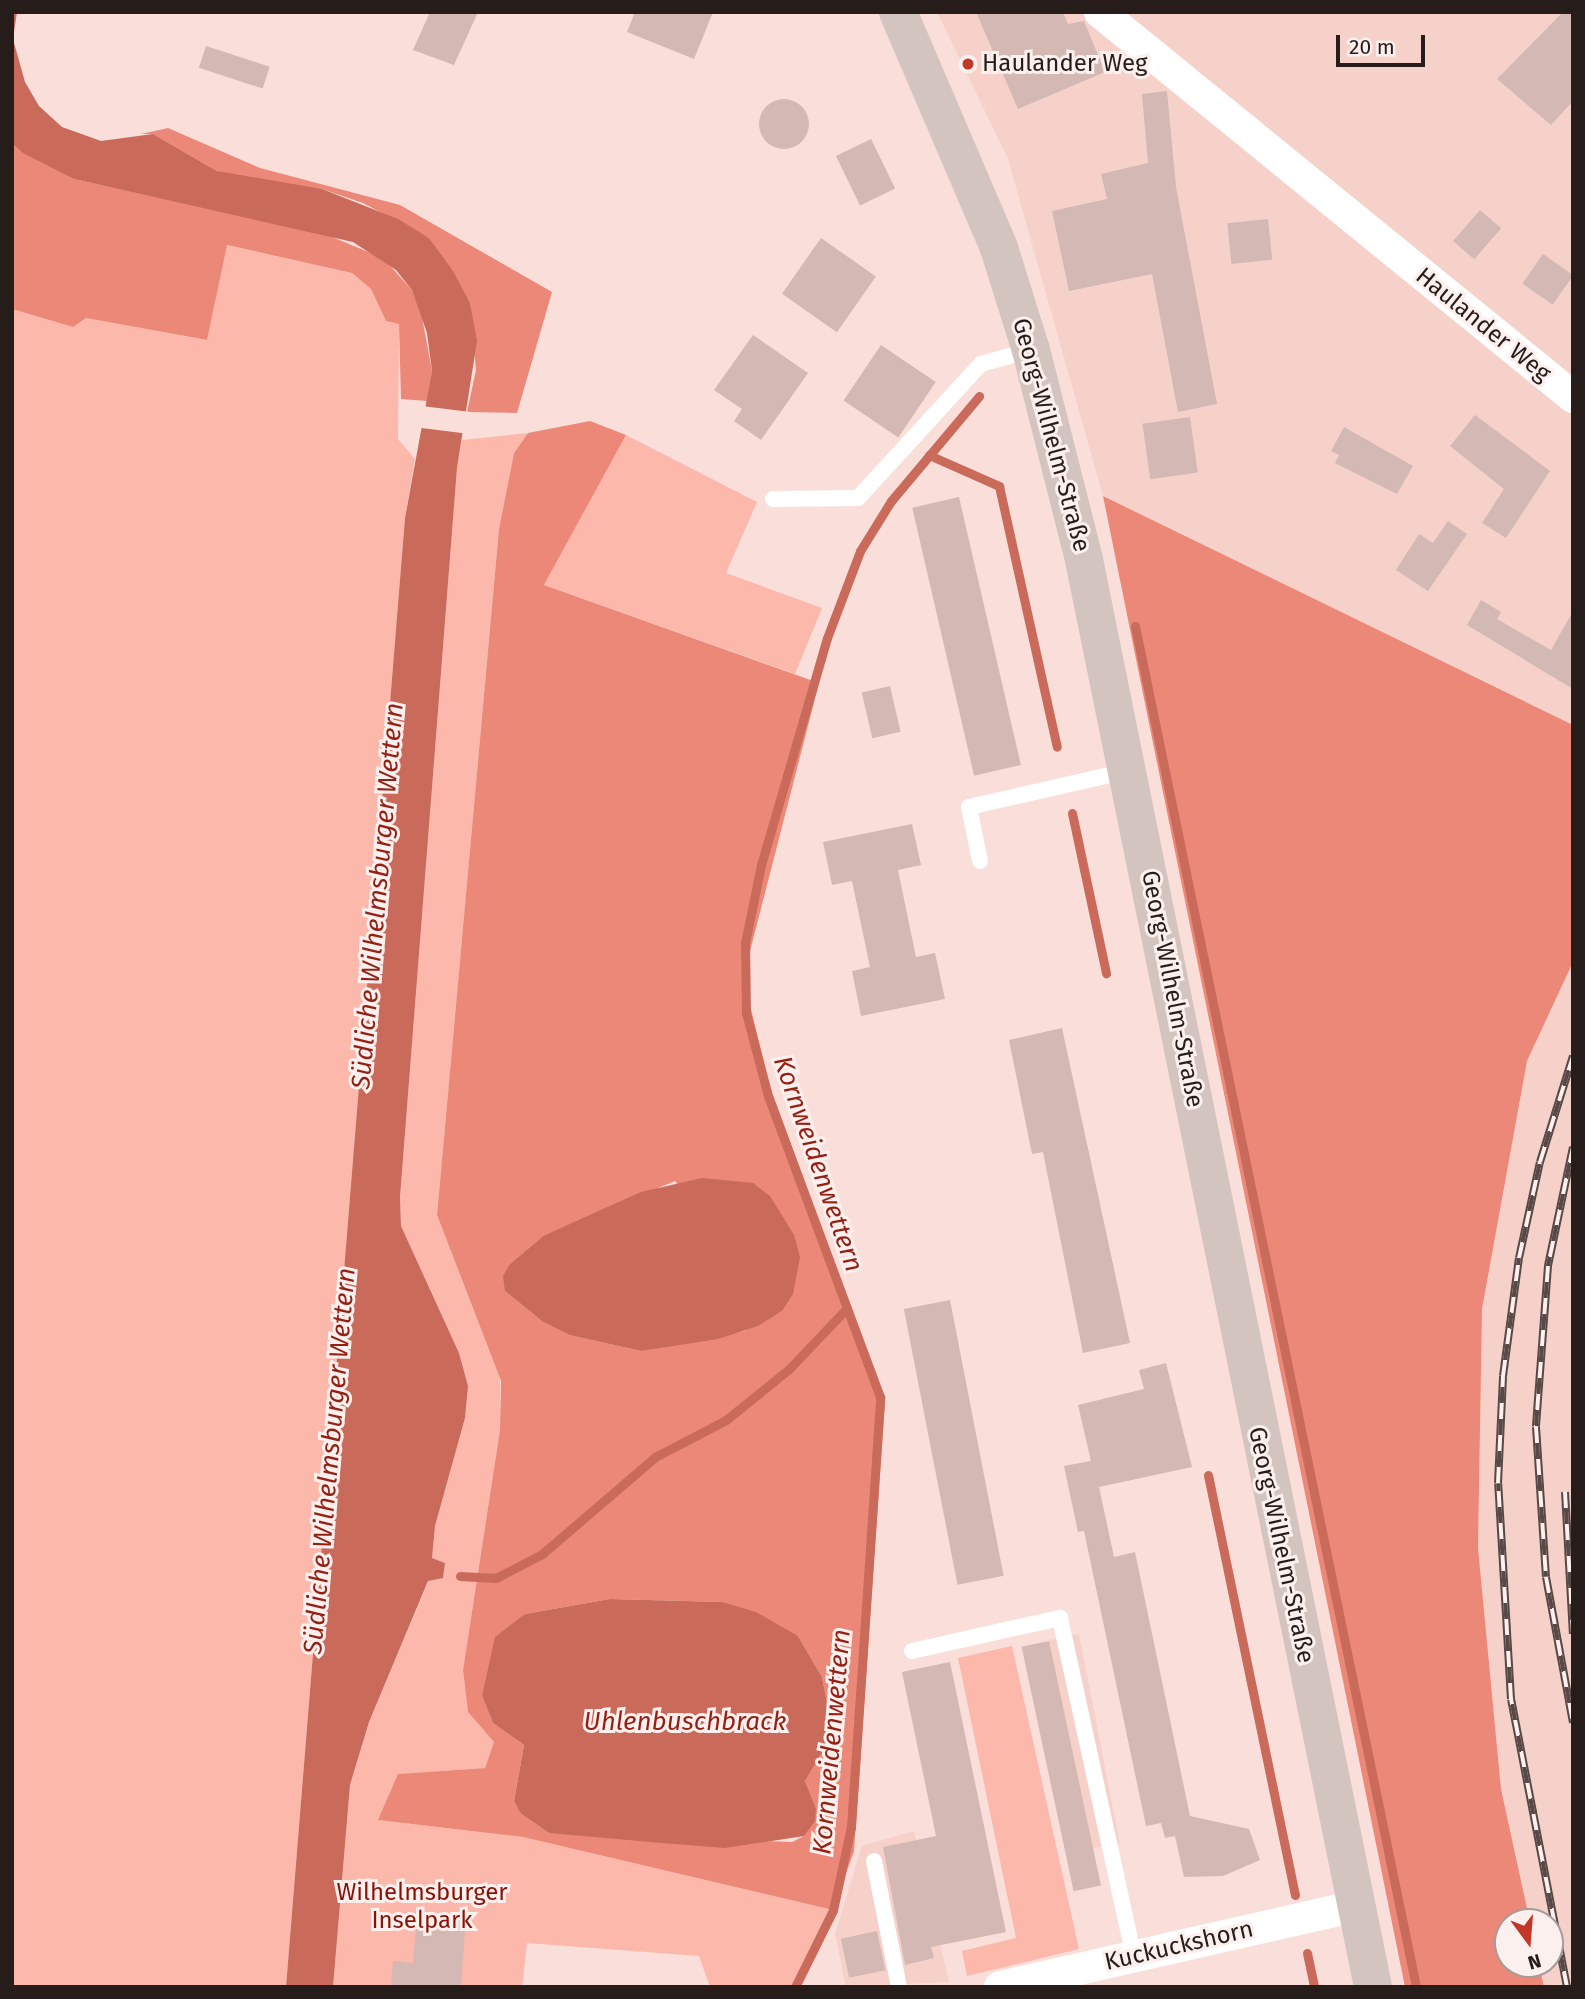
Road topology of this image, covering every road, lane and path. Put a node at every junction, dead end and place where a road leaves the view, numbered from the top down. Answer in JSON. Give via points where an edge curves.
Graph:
{"nodes":[{"id":1,"x":898,"y":12,"type":"edge"},
{"id":2,"x":1100,"y":12,"type":"edge"},
{"id":3,"x":1031,"y":350,"type":"junction"},
{"id":4,"x":1573,"y":397,"type":"edge"},
{"id":5,"x":773,"y":499,"type":"dead end"},
{"id":6,"x":1128,"y":771,"type":"junction"},
{"id":7,"x":980,"y":861,"type":"dead end"},
{"id":8,"x":912,"y":1651,"type":"dead end"},
{"id":9,"x":874,"y":1861,"type":"dead end"},
{"id":10,"x":1357,"y":1906,"type":"junction"},
{"id":11,"x":1134,"y":1957,"type":"junction"},
{"id":12,"x":899,"y":1987,"type":"edge"},
{"id":13,"x":1000,"y":1987,"type":"edge"},
{"id":14,"x":1373,"y":1987,"type":"edge"}],
"edges":[{"from":1,"to":3,"type":"main road","name":"Georg-Wilhelm-Straße","via":[[999,248]]},
{"from":2,"to":4,"type":"street","name":"Haulander Weg"},
{"from":3,"to":5,"type":"lane","via":[[981,365],[858,498]]},
{"from":3,"to":6,"type":"main road","name":"Georg-Wilhelm-Straße"},
{"from":6,"to":7,"type":"lane","via":[[969,807]]},
{"from":6,"to":10,"type":"main road","name":"Georg-Wilhelm-Straße"},
{"from":8,"to":11,"type":"lane","via":[[1060,1618]]},
{"from":9,"to":12,"type":"lane"},
{"from":10,"to":11,"type":"street","name":"Kuckuckshorn"},
{"from":10,"to":14,"type":"main road","name":"Georg-Wilhelm-Straße"},
{"from":11,"to":13,"type":"street","name":"Kuckuckshorn"}]}
